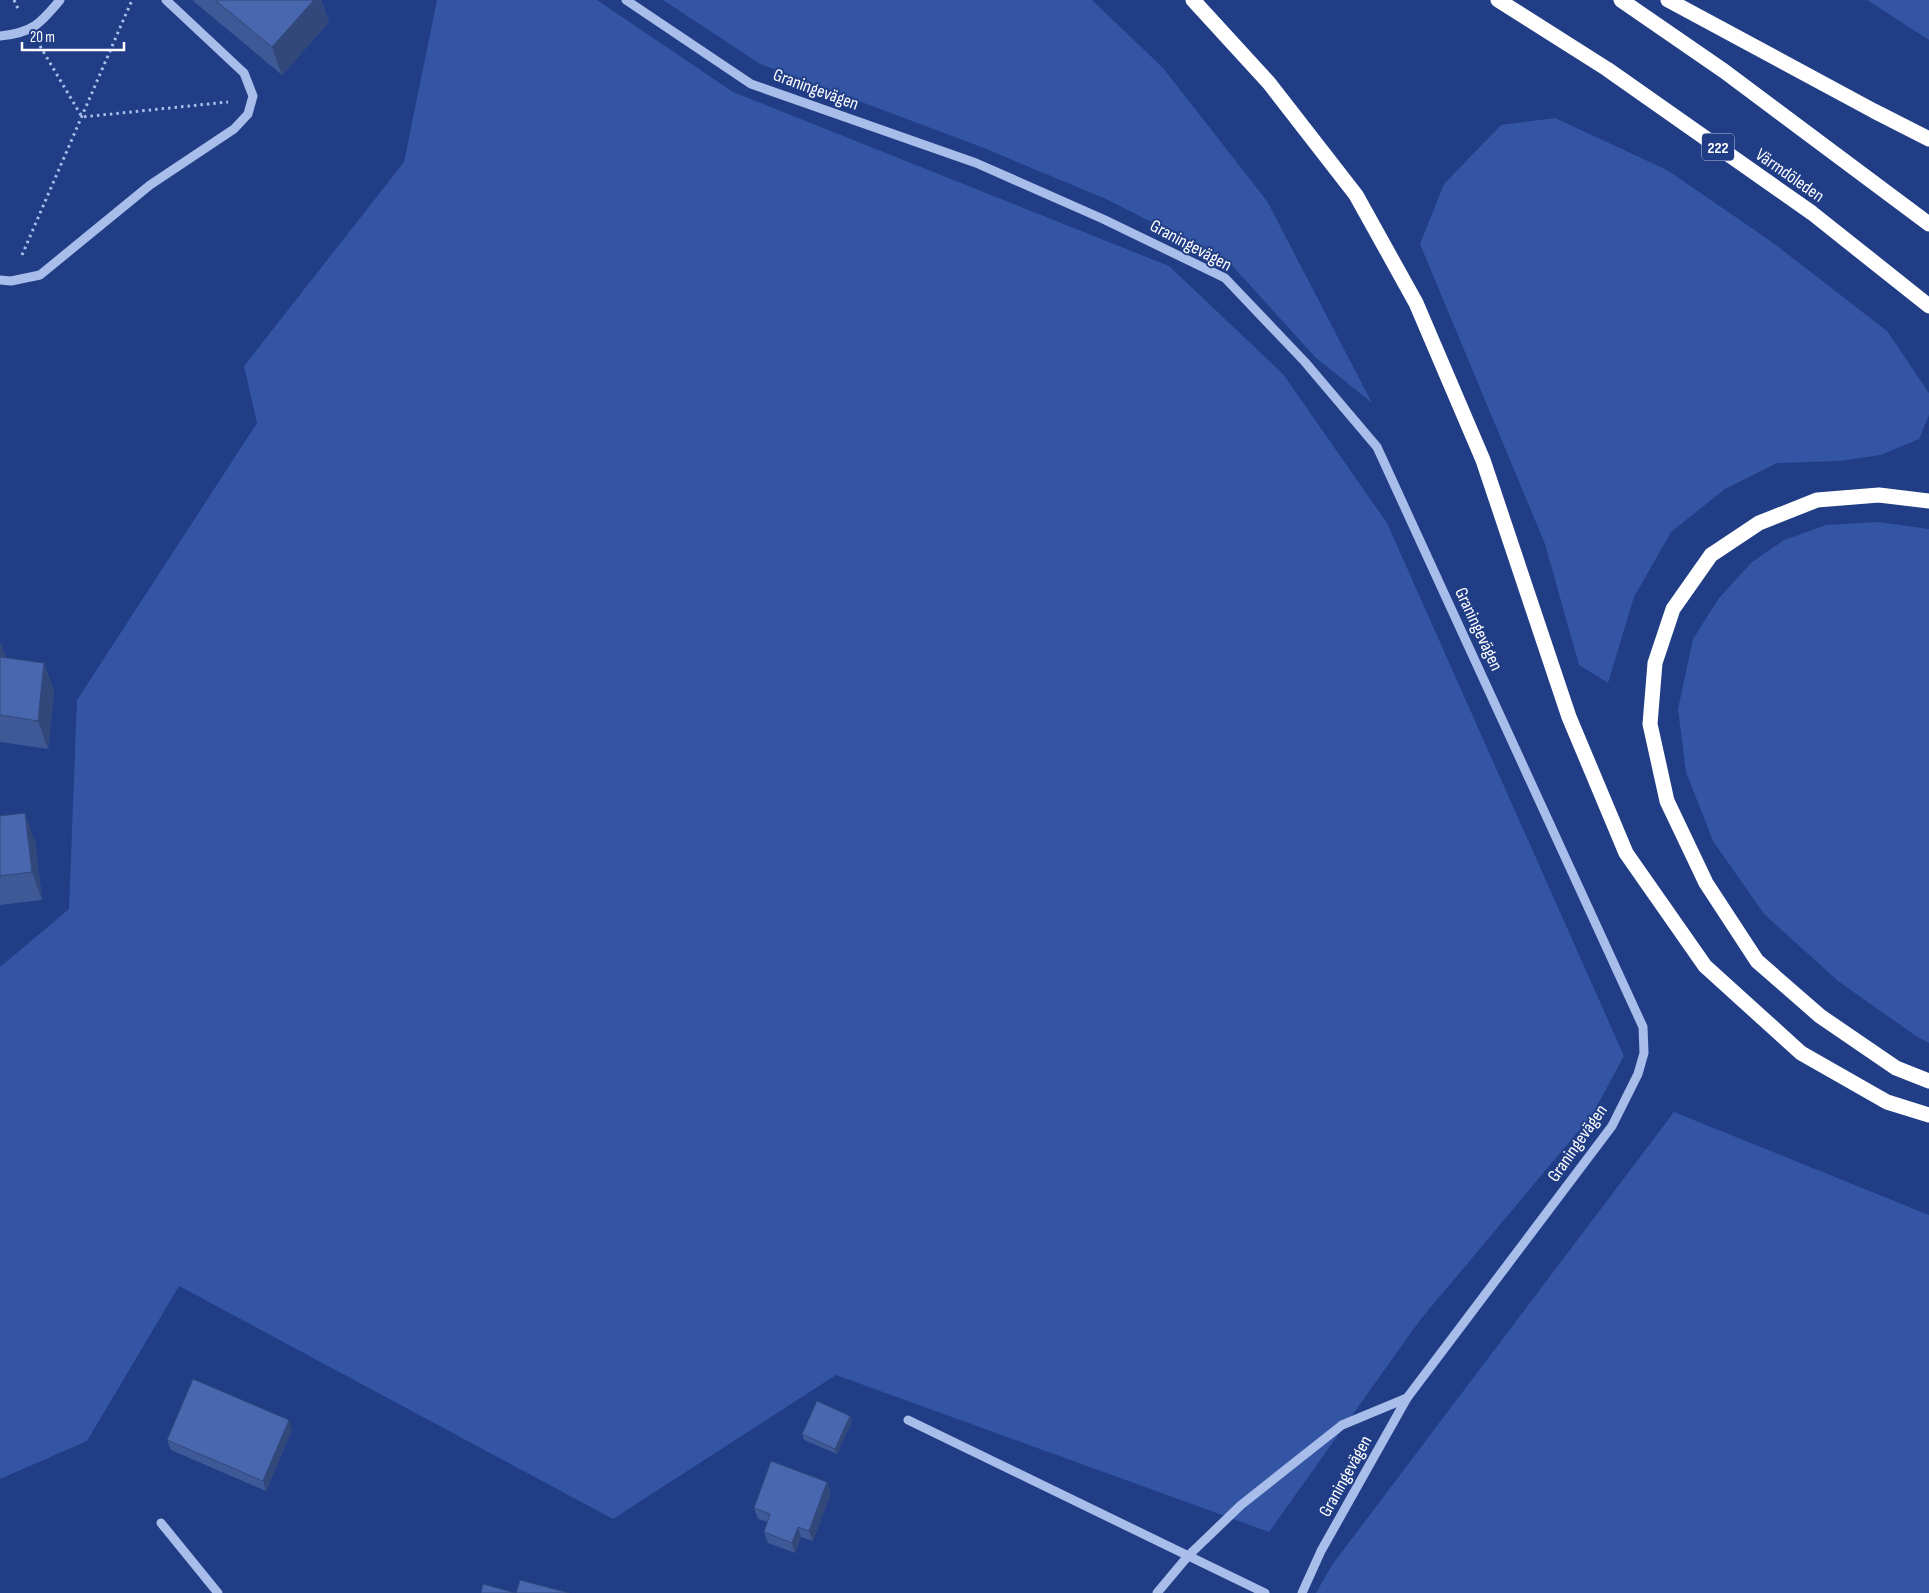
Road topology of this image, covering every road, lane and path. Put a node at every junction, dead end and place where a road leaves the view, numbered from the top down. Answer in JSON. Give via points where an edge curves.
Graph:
{"nodes":[{"id":1,"x":14,"y":0,"type":"edge"},
{"id":2,"x":60,"y":0,"type":"edge"},
{"id":3,"x":132,"y":0,"type":"edge"},
{"id":4,"x":166,"y":0,"type":"edge"},
{"id":5,"x":626,"y":0,"type":"edge"},
{"id":6,"x":1193,"y":0,"type":"edge"},
{"id":7,"x":1498,"y":0,"type":"edge"},
{"id":8,"x":1621,"y":0,"type":"edge"},
{"id":9,"x":1668,"y":0,"type":"edge"},
{"id":10,"x":29,"y":29,"type":"junction"},
{"id":11,"x":0,"y":36,"type":"edge"},
{"id":12,"x":252,"y":99,"type":"junction"},
{"id":13,"x":82,"y":117,"type":"junction"},
{"id":14,"x":1929,"y":138,"type":"edge"},
{"id":15,"x":1929,"y":224,"type":"edge"},
{"id":16,"x":0,"y":280,"type":"edge"},
{"id":17,"x":11,"y":281,"type":"junction"},
{"id":18,"x":1929,"y":306,"type":"edge"},
{"id":19,"x":1929,"y":501,"type":"edge"},
{"id":20,"x":1929,"y":1081,"type":"edge"},
{"id":21,"x":1929,"y":1115,"type":"edge"},
{"id":22,"x":1407,"y":1398,"type":"junction"},
{"id":23,"x":908,"y":1420,"type":"dead end"},
{"id":24,"x":161,"y":1523,"type":"dead end"},
{"id":25,"x":1188,"y":1556,"type":"junction"},
{"id":26,"x":218,"y":1593,"type":"edge"},
{"id":27,"x":1157,"y":1593,"type":"edge"},
{"id":28,"x":1265,"y":1593,"type":"edge"},
{"id":29,"x":1302,"y":1593,"type":"edge"}],
"edges":[{"from":1,"to":10,"type":"path"},
{"from":2,"to":10,"type":"street","via":[[41,23]]},
{"from":3,"to":13,"type":"path"},
{"from":4,"to":12,"type":"street","via":[[244,73]]},
{"from":5,"to":22,"type":"street","name":"Graningevägen","via":[[751,84],[976,163],[1103,218],[1225,278],[1305,362],[1377,447],[1643,1027],[1644,1053],[1638,1074],[1612,1126]]},
{"from":6,"to":21,"type":"highway","via":[[1269,83],[1356,195],[1416,303],[1483,460],[1570,717],[1626,853],[1705,966],[1800,1053],[1887,1102]]},
{"from":7,"to":18,"type":"highway","name":"Värmdöleden","number":"222","via":[[1607,70],[1812,213]]},
{"from":8,"to":15,"type":"highway","via":[[1724,71]]},
{"from":9,"to":14,"type":"highway"},
{"from":10,"to":11,"type":"street"},
{"from":10,"to":13,"type":"path"},
{"from":12,"to":13,"type":"path"},
{"from":12,"to":17,"type":"street","via":[[248,114],[234,129],[150,185],[40,275]]},
{"from":13,"to":17,"type":"path"},
{"from":16,"to":17,"type":"street"},
{"from":19,"to":20,"type":"highway","via":[[1879,495],[1817,500],[1759,523],[1711,555],[1673,609],[1655,663],[1650,724],[1667,802],[1706,883],[1757,961],[1820,1016],[1896,1068]]},
{"from":22,"to":25,"type":"street","via":[[1342,1425],[1241,1505]]},
{"from":22,"to":29,"type":"street","name":"Graningevägen","via":[[1321,1551]]},
{"from":23,"to":25,"type":"street"},
{"from":24,"to":26,"type":"street"},
{"from":25,"to":27,"type":"street"},
{"from":25,"to":28,"type":"street"}]}
